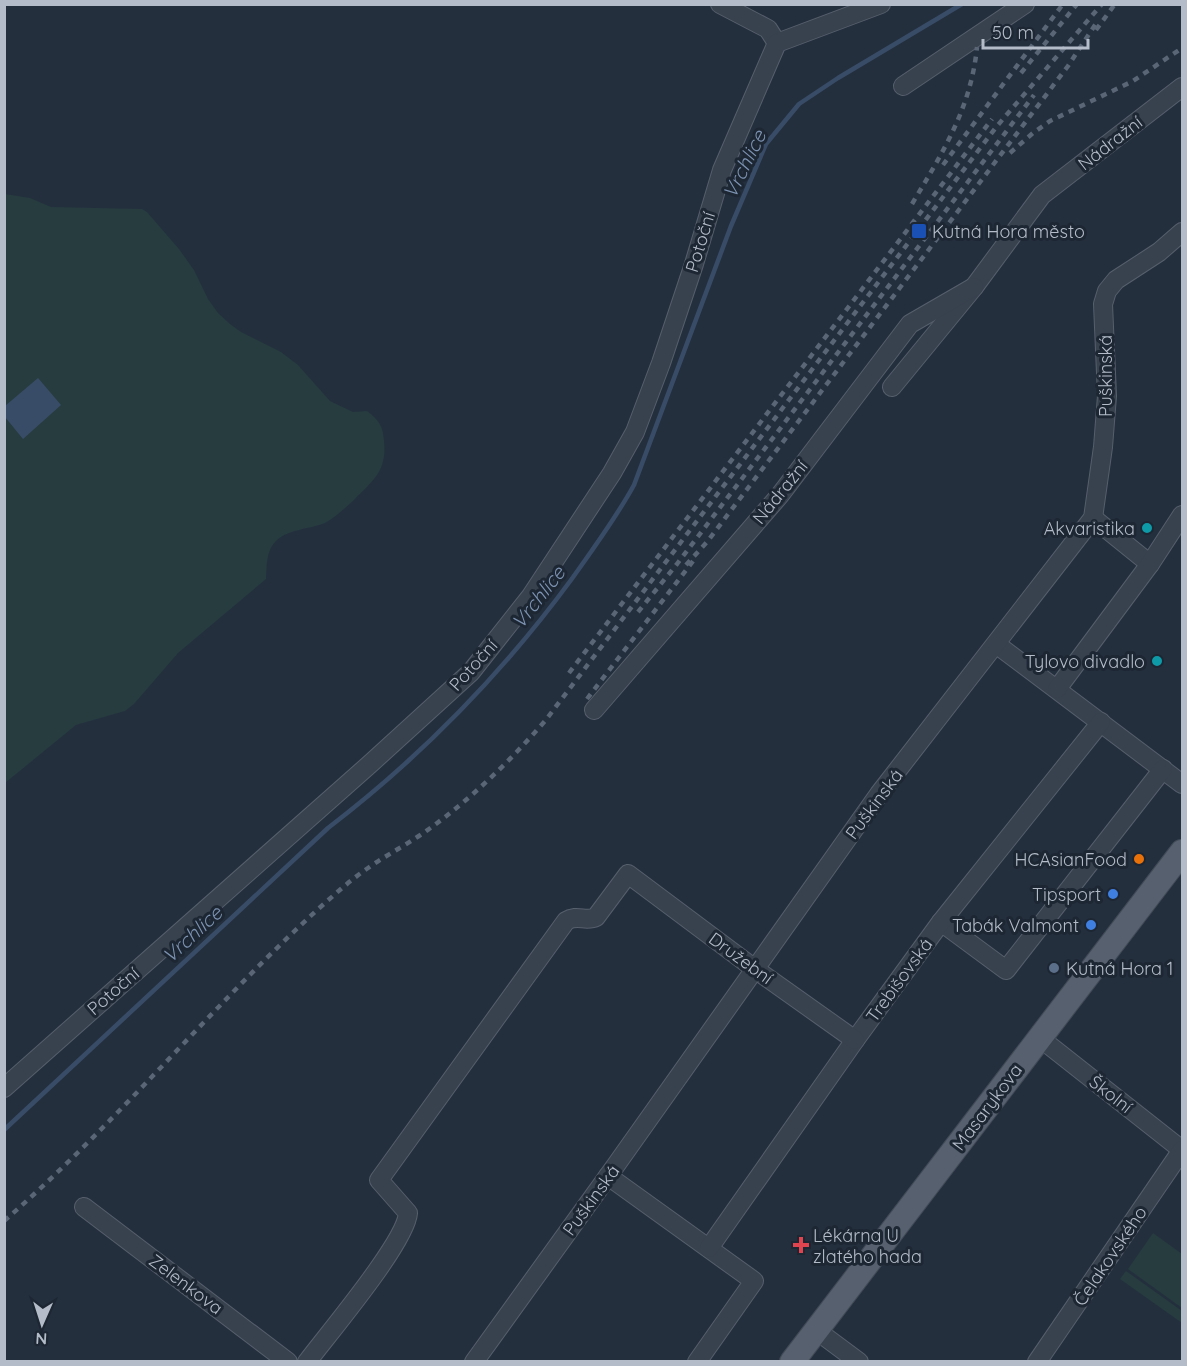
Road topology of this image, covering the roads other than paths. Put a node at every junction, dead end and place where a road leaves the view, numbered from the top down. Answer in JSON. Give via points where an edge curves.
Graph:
{"nodes":[{"id":1,"x":720,"y":4,"type":"edge"},
{"id":2,"x":881,"y":4,"type":"edge"},
{"id":3,"x":1025,"y":4,"type":"edge"},
{"id":4,"x":777,"y":43,"type":"junction"},
{"id":5,"x":903,"y":86,"type":"dead end"},
{"id":6,"x":1182,"y":87,"type":"edge"},
{"id":7,"x":1182,"y":232,"type":"edge"},
{"id":8,"x":1175,"y":251,"type":"edge"},
{"id":9,"x":974,"y":287,"type":"junction"},
{"id":10,"x":892,"y":387,"type":"dead end"},
{"id":11,"x":1182,"y":515,"type":"edge"},
{"id":12,"x":1094,"y":518,"type":"junction"},
{"id":13,"x":1150,"y":564,"type":"junction"},
{"id":14,"x":996,"y":644,"type":"junction"},
{"id":15,"x":1057,"y":689,"type":"junction"},
{"id":16,"x":594,"y":710,"type":"dead end"},
{"id":17,"x":1101,"y":722,"type":"junction"},
{"id":18,"x":1163,"y":769,"type":"junction"},
{"id":19,"x":1182,"y":784,"type":"edge"},
{"id":20,"x":1181,"y":857,"type":"edge"},
{"id":21,"x":942,"y":922,"type":"junction"},
{"id":22,"x":755,"y":969,"type":"junction"},
{"id":23,"x":1040,"y":1038,"type":"junction"},
{"id":24,"x":855,"y":1040,"type":"junction"},
{"id":25,"x":4,"y":1088,"type":"edge"},
{"id":26,"x":1182,"y":1150,"type":"edge"},
{"id":27,"x":608,"y":1176,"type":"junction"},
{"id":28,"x":84,"y":1207,"type":"dead end"},
{"id":29,"x":709,"y":1248,"type":"junction"},
{"id":30,"x":816,"y":1330,"type":"junction"},
{"id":31,"x":288,"y":1362,"type":"edge"},
{"id":32,"x":307,"y":1362,"type":"edge"},
{"id":33,"x":474,"y":1362,"type":"edge"},
{"id":34,"x":697,"y":1362,"type":"edge"},
{"id":35,"x":792,"y":1362,"type":"edge"},
{"id":36,"x":859,"y":1362,"type":"edge"},
{"id":37,"x":1037,"y":1362,"type":"edge"}],
"edges":[{"from":1,"to":4,"type":"street","via":[[768,29]]},
{"from":2,"to":4,"type":"street"},
{"from":3,"to":5,"type":"street"},
{"from":4,"to":25,"type":"street","name":"Potoční","via":[[722,170],[687,285],[635,432],[531,596],[471,672]]},
{"from":6,"to":9,"type":"street","name":"Nádražní","via":[[1042,195]]},
{"from":7,"to":8,"type":"street","name":"Puškinská"},
{"from":8,"to":12,"type":"street","name":"Puškinská","via":[[1116,280],[1103,304],[1108,372]]},
{"from":9,"to":10,"type":"street","name":"Nádražní"},
{"from":9,"to":16,"type":"street","name":"Nádražní","via":[[910,324],[780,495]]},
{"from":11,"to":13,"type":"street"},
{"from":12,"to":13,"type":"street"},
{"from":12,"to":14,"type":"street","name":"Puškinská"},
{"from":13,"to":15,"type":"street"},
{"from":14,"to":15,"type":"street"},
{"from":14,"to":22,"type":"street","name":"Puškinská","via":[[879,794]]},
{"from":15,"to":17,"type":"street"},
{"from":17,"to":18,"type":"street"},
{"from":17,"to":21,"type":"street","name":"Trebišovská"},
{"from":18,"to":19,"type":"street"},
{"from":18,"to":21,"type":"street","via":[[1006,970]]},
{"from":20,"to":23,"type":"main road","name":"Masarykova"},
{"from":21,"to":24,"type":"street","name":"Trebišovská"},
{"from":22,"to":24,"type":"street","name":"Družební"},
{"from":22,"to":27,"type":"street","name":"Puškinská"},
{"from":22,"to":32,"type":"street","name":"Družební","via":[[628,874],[596,917],[566,921],[379,1180],[408,1213],[408,1220],[392,1250]]},
{"from":23,"to":26,"type":"street","name":"Školní"},
{"from":23,"to":30,"type":"main road","name":"Masarykova"},
{"from":24,"to":29,"type":"street","name":"Trebišovská"},
{"from":26,"to":37,"type":"street","name":"Čelakovského"},
{"from":27,"to":29,"type":"street"},
{"from":27,"to":33,"type":"street","name":"Puškinská"},
{"from":28,"to":31,"type":"street","name":"Zelenkova"},
{"from":29,"to":34,"type":"street","via":[[754,1281]]},
{"from":30,"to":35,"type":"main road","name":"Masarykova"},
{"from":30,"to":36,"type":"street"}]}
